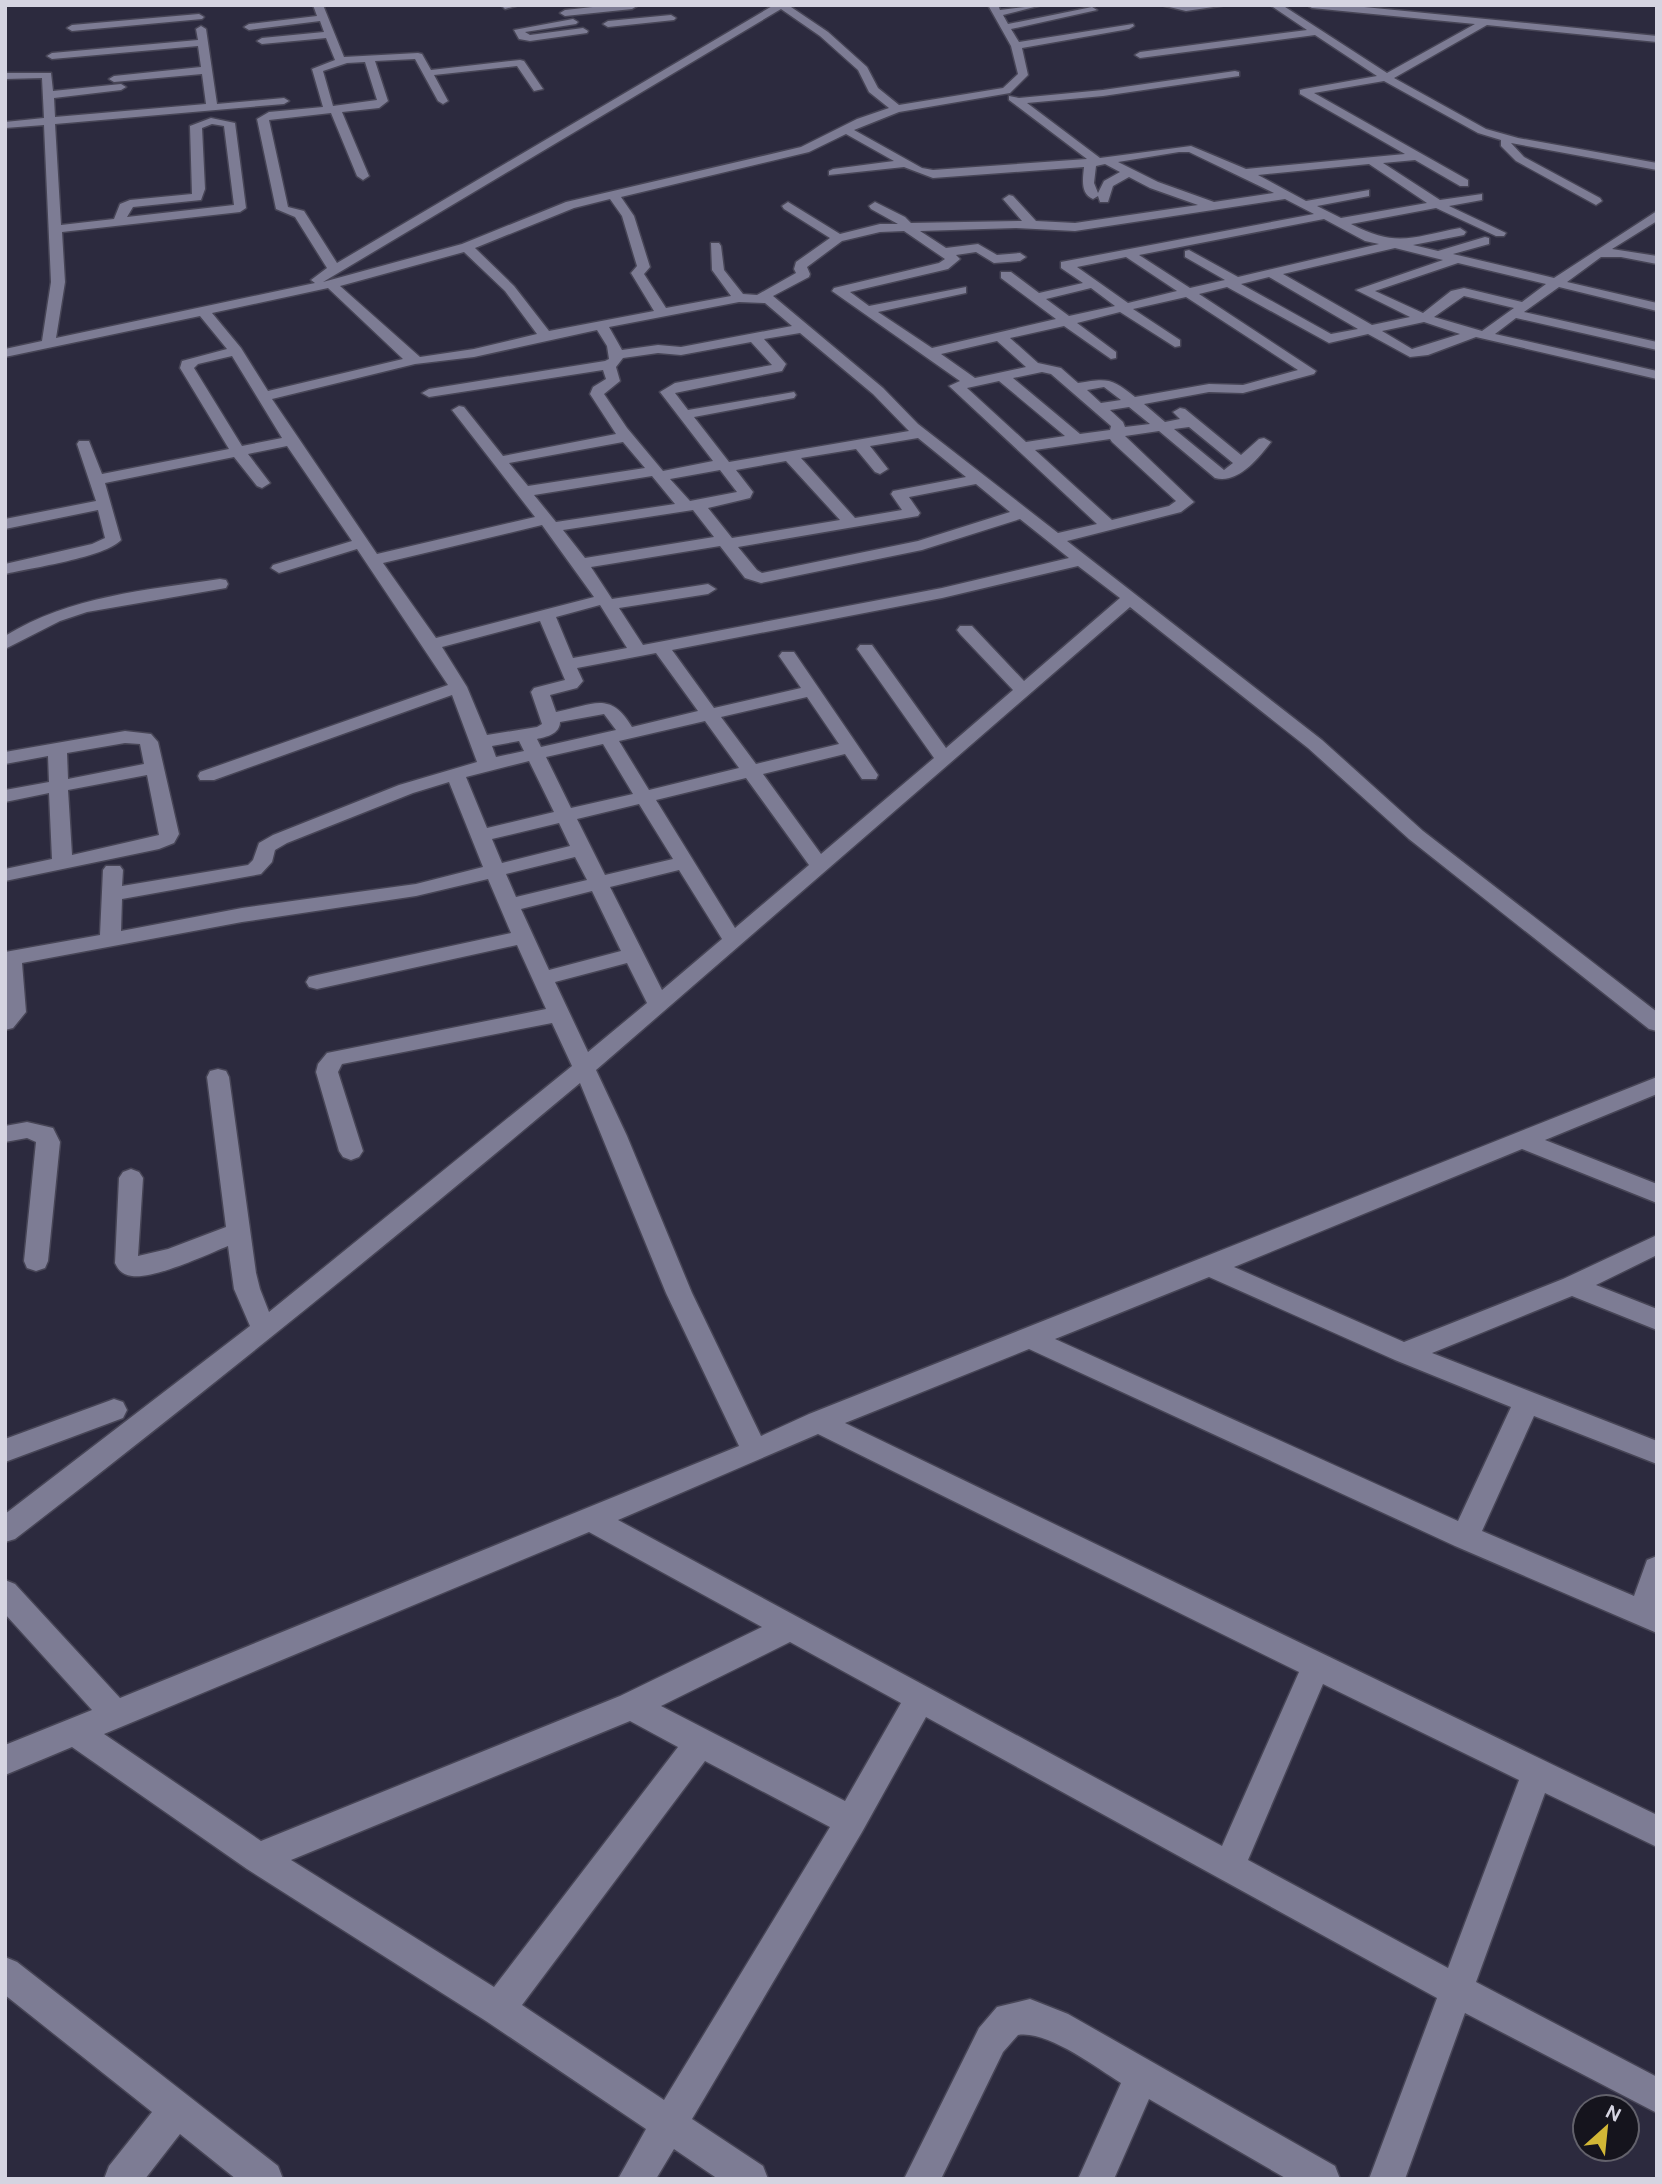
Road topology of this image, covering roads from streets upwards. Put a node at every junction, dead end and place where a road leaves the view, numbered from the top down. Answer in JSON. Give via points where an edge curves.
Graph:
{"nodes":[{"id":1,"x":197,"y":5,"type":"edge"},
{"id":2,"x":318,"y":5,"type":"edge"},
{"id":3,"x":1037,"y":5,"type":"edge"},
{"id":4,"x":1166,"y":5,"type":"edge"},
{"id":5,"x":1222,"y":5,"type":"edge"},
{"id":6,"x":1275,"y":5,"type":"edge"},
{"id":7,"x":1312,"y":5,"type":"edge"},
{"id":8,"x":631,"y":6,"type":"edge"},
{"id":9,"x":995,"y":9,"type":"edge"},
{"id":10,"x":1092,"y":10,"type":"dead end"},
{"id":11,"x":558,"y":11,"type":"edge"},
{"id":12,"x":199,"y":18,"type":"junction"},
{"id":13,"x":324,"y":18,"type":"junction"},
{"id":14,"x":671,"y":18,"type":"dead end"},
{"id":15,"x":646,"y":20,"type":"junction"},
{"id":16,"x":573,"y":22,"type":"junction"},
{"id":17,"x":1485,"y":23,"type":"junction"},
{"id":18,"x":606,"y":24,"type":"dead end"},
{"id":19,"x":110,"y":25,"type":"junction"},
{"id":20,"x":1129,"y":26,"type":"dead end"},
{"id":21,"x":249,"y":27,"type":"dead end"},
{"id":22,"x":1006,"y":27,"type":"junction"},
{"id":23,"x":72,"y":28,"type":"dead end"},
{"id":24,"x":201,"y":30,"type":"junction"},
{"id":25,"x":188,"y":31,"type":"dead end"},
{"id":26,"x":1318,"y":32,"type":"junction"},
{"id":27,"x":331,"y":34,"type":"junction"},
{"id":28,"x":660,"y":34,"type":"dead end"},
{"id":29,"x":1657,"y":39,"type":"edge"},
{"id":30,"x":262,"y":41,"type":"dead end"},
{"id":31,"x":203,"y":43,"type":"junction"},
{"id":32,"x":1016,"y":46,"type":"junction"},
{"id":33,"x":124,"y":50,"type":"junction"},
{"id":34,"x":1172,"y":50,"type":"junction"},
{"id":35,"x":112,"y":51,"type":"junction"},
{"id":36,"x":1140,"y":55,"type":"dead end"},
{"id":37,"x":52,"y":56,"type":"dead end"},
{"id":38,"x":205,"y":57,"type":"junction"},
{"id":39,"x":193,"y":58,"type":"dead end"},
{"id":40,"x":369,"y":59,"type":"junction"},
{"id":41,"x":343,"y":61,"type":"junction"},
{"id":42,"x":122,"y":62,"type":"dead end"},
{"id":43,"x":1193,"y":64,"type":"dead end"},
{"id":44,"x":207,"y":70,"type":"junction"},
{"id":45,"x":1203,"y":70,"type":"dead end"},
{"id":46,"x":428,"y":72,"type":"junction"},
{"id":47,"x":1235,"y":74,"type":"dead end"},
{"id":48,"x":5,"y":76,"type":"edge"},
{"id":49,"x":530,"y":76,"type":"junction"},
{"id":50,"x":1214,"y":77,"type":"junction"},
{"id":51,"x":516,"y":78,"type":"dead end"},
{"id":52,"x":1386,"y":78,"type":"junction"},
{"id":53,"x":450,"y":86,"type":"dead end"},
{"id":54,"x":436,"y":88,"type":"junction"},
{"id":55,"x":538,"y":89,"type":"dead end"},
{"id":56,"x":1006,"y":91,"type":"junction"},
{"id":57,"x":288,"y":95,"type":"dead end"},
{"id":58,"x":177,"y":98,"type":"dead end"},
{"id":59,"x":443,"y":101,"type":"dead end"},
{"id":60,"x":211,"y":102,"type":"junction"},
{"id":61,"x":1018,"y":102,"type":"junction"},
{"id":62,"x":50,"y":104,"type":"junction"},
{"id":63,"x":897,"y":109,"type":"junction"},
{"id":64,"x":332,"y":110,"type":"junction"},
{"id":65,"x":51,"y":121,"type":"junction"},
{"id":66,"x":9,"y":125,"type":"edge"},
{"id":67,"x":847,"y":130,"type":"junction"},
{"id":68,"x":9,"y":138,"type":"dead end"},
{"id":69,"x":1507,"y":139,"type":"junction"},
{"id":70,"x":1420,"y":156,"type":"junction"},
{"id":71,"x":1098,"y":162,"type":"junction"},
{"id":72,"x":1373,"y":162,"type":"junction"},
{"id":73,"x":905,"y":163,"type":"junction"},
{"id":74,"x":1657,"y":167,"type":"edge"},
{"id":75,"x":1127,"y":170,"type":"junction"},
{"id":76,"x":833,"y":173,"type":"dead end"},
{"id":77,"x":1245,"y":173,"type":"junction"},
{"id":78,"x":363,"y":176,"type":"dead end"},
{"id":79,"x":1464,"y":184,"type":"dead end"},
{"id":80,"x":1365,"y":193,"type":"dead end"},
{"id":81,"x":1284,"y":195,"type":"junction"},
{"id":82,"x":614,"y":196,"type":"junction"},
{"id":83,"x":1478,"y":197,"type":"dead end"},
{"id":84,"x":1009,"y":199,"type":"dead end"},
{"id":85,"x":1596,"y":201,"type":"dead end"},
{"id":86,"x":1438,"y":204,"type":"junction"},
{"id":87,"x":1302,"y":205,"type":"junction"},
{"id":88,"x":788,"y":206,"type":"dead end"},
{"id":89,"x":875,"y":206,"type":"dead end"},
{"id":90,"x":1214,"y":206,"type":"junction"},
{"id":91,"x":1323,"y":216,"type":"junction"},
{"id":92,"x":1656,"y":216,"type":"edge"},
{"id":93,"x":119,"y":222,"type":"junction"},
{"id":94,"x":1336,"y":223,"type":"junction"},
{"id":95,"x":1033,"y":225,"type":"junction"},
{"id":96,"x":1428,"y":226,"type":"dead end"},
{"id":97,"x":908,"y":228,"type":"junction"},
{"id":98,"x":56,"y":229,"type":"junction"},
{"id":99,"x":1460,"y":232,"type":"dead end"},
{"id":100,"x":1500,"y":233,"type":"dead end"},
{"id":101,"x":1445,"y":235,"type":"junction"},
{"id":102,"x":838,"y":238,"type":"junction"},
{"id":103,"x":1485,"y":242,"type":"dead end"},
{"id":104,"x":1392,"y":245,"type":"junction"},
{"id":105,"x":715,"y":246,"type":"dead end"},
{"id":106,"x":466,"y":247,"type":"junction"},
{"id":107,"x":1126,"y":252,"type":"junction"},
{"id":108,"x":946,"y":253,"type":"junction"},
{"id":109,"x":1598,"y":253,"type":"junction"},
{"id":110,"x":1189,"y":254,"type":"dead end"},
{"id":111,"x":1437,"y":255,"type":"junction"},
{"id":112,"x":1020,"y":257,"type":"dead end"},
{"id":113,"x":1455,"y":260,"type":"junction"},
{"id":114,"x":1657,"y":260,"type":"edge"},
{"id":115,"x":1271,"y":273,"type":"junction"},
{"id":116,"x":1006,"y":275,"type":"dead end"},
{"id":117,"x":332,"y":276,"type":"junction"},
{"id":118,"x":1558,"y":281,"type":"junction"},
{"id":119,"x":1232,"y":282,"type":"junction"},
{"id":120,"x":1093,"y":284,"type":"junction"},
{"id":121,"x":961,"y":290,"type":"dead end"},
{"id":122,"x":1189,"y":292,"type":"junction"},
{"id":123,"x":762,"y":297,"type":"junction"},
{"id":124,"x":739,"y":298,"type":"junction"},
{"id":125,"x":1036,"y":298,"type":"junction"},
{"id":126,"x":1657,"y":300,"type":"edge"},
{"id":127,"x":1657,"y":307,"type":"edge"},
{"id":128,"x":1124,"y":308,"type":"junction"},
{"id":129,"x":867,"y":310,"type":"junction"},
{"id":130,"x":1519,"y":310,"type":"junction"},
{"id":131,"x":203,"y":311,"type":"junction"},
{"id":132,"x":662,"y":313,"type":"junction"},
{"id":133,"x":1424,"y":318,"type":"junction"},
{"id":134,"x":1067,"y":321,"type":"junction"},
{"id":135,"x":601,"y":325,"type":"junction"},
{"id":136,"x":803,"y":328,"type":"junction"},
{"id":137,"x":1370,"y":330,"type":"junction"},
{"id":138,"x":1478,"y":335,"type":"junction"},
{"id":139,"x":545,"y":336,"type":"junction"},
{"id":140,"x":754,"y":337,"type":"junction"},
{"id":141,"x":1000,"y":337,"type":"junction"},
{"id":142,"x":49,"y":342,"type":"junction"},
{"id":143,"x":1175,"y":343,"type":"dead end"},
{"id":144,"x":1657,"y":346,"type":"edge"},
{"id":145,"x":236,"y":351,"type":"junction"},
{"id":146,"x":5,"y":353,"type":"edge"},
{"id":147,"x":929,"y":353,"type":"junction"},
{"id":148,"x":1111,"y":355,"type":"dead end"},
{"id":149,"x":416,"y":360,"type":"junction"},
{"id":150,"x":613,"y":360,"type":"junction"},
{"id":151,"x":1042,"y":368,"type":"junction"},
{"id":152,"x":1001,"y":376,"type":"junction"},
{"id":153,"x":1657,"y":376,"type":"edge"},
{"id":154,"x":970,"y":381,"type":"junction"},
{"id":155,"x":1075,"y":388,"type":"junction"},
{"id":156,"x":429,"y":393,"type":"dead end"},
{"id":157,"x":789,"y":395,"type":"dead end"},
{"id":158,"x":266,"y":396,"type":"junction"},
{"id":159,"x":1161,"y":397,"type":"junction"},
{"id":160,"x":1131,"y":402,"type":"junction"},
{"id":161,"x":1098,"y":408,"type":"junction"},
{"id":162,"x":459,"y":410,"type":"dead end"},
{"id":163,"x":684,"y":415,"type":"junction"},
{"id":164,"x":1192,"y":422,"type":"junction"},
{"id":165,"x":1160,"y":426,"type":"junction"},
{"id":166,"x":921,"y":433,"type":"junction"},
{"id":167,"x":1117,"y":433,"type":"junction"},
{"id":168,"x":626,"y":437,"type":"junction"},
{"id":169,"x":1077,"y":439,"type":"junction"},
{"id":170,"x":292,"y":441,"type":"junction"},
{"id":171,"x":1264,"y":442,"type":"dead end"},
{"id":172,"x":84,"y":444,"type":"dead end"},
{"id":173,"x":860,"y":444,"type":"junction"},
{"id":174,"x":1023,"y":447,"type":"junction"},
{"id":175,"x":238,"y":452,"type":"junction"},
{"id":176,"x":791,"y":457,"type":"junction"},
{"id":177,"x":498,"y":461,"type":"junction"},
{"id":178,"x":1241,"y":463,"type":"junction"},
{"id":179,"x":724,"y":466,"type":"junction"},
{"id":180,"x":880,"y":469,"type":"dead end"},
{"id":181,"x":658,"y":474,"type":"junction"},
{"id":182,"x":978,"y":479,"type":"junction"},
{"id":183,"x":97,"y":480,"type":"junction"},
{"id":184,"x":262,"y":483,"type":"dead end"},
{"id":185,"x":522,"y":492,"type":"junction"},
{"id":186,"x":104,"y":504,"type":"junction"},
{"id":187,"x":692,"y":506,"type":"junction"},
{"id":188,"x":1022,"y":513,"type":"junction"},
{"id":189,"x":550,"y":523,"type":"junction"},
{"id":190,"x":5,"y":524,"type":"edge"},
{"id":191,"x":1108,"y":525,"type":"junction"},
{"id":192,"x":873,"y":534,"type":"junction"},
{"id":193,"x":1054,"y":539,"type":"junction"},
{"id":194,"x":726,"y":542,"type":"junction"},
{"id":195,"x":361,"y":543,"type":"junction"},
{"id":196,"x":374,"y":559,"type":"junction"},
{"id":197,"x":1081,"y":560,"type":"junction"},
{"id":198,"x":581,"y":564,"type":"junction"},
{"id":199,"x":279,"y":568,"type":"dead end"},
{"id":200,"x":5,"y":569,"type":"edge"},
{"id":201,"x":220,"y":584,"type":"dead end"},
{"id":202,"x":708,"y":589,"type":"dead end"},
{"id":203,"x":1129,"y":598,"type":"junction"},
{"id":204,"x":606,"y":602,"type":"junction"},
{"id":205,"x":546,"y":614,"type":"junction"},
{"id":206,"x":966,"y":631,"type":"dead end"},
{"id":207,"x":5,"y":644,"type":"edge"},
{"id":208,"x":430,"y":645,"type":"junction"},
{"id":209,"x":662,"y":647,"type":"junction"},
{"id":210,"x":866,"y":649,"type":"dead end"},
{"id":211,"x":638,"y":651,"type":"junction"},
{"id":212,"x":788,"y":656,"type":"dead end"},
{"id":213,"x":569,"y":664,"type":"junction"},
{"id":214,"x":458,"y":687,"type":"junction"},
{"id":215,"x":1023,"y":690,"type":"junction"},
{"id":216,"x":812,"y":691,"type":"junction"},
{"id":217,"x":710,"y":714,"type":"junction"},
{"id":218,"x":550,"y":719,"type":"junction"},
{"id":219,"x":525,"y":734,"type":"junction"},
{"id":220,"x":617,"y":736,"type":"junction"},
{"id":221,"x":481,"y":742,"type":"junction"},
{"id":222,"x":850,"y":747,"type":"junction"},
{"id":223,"x":57,"y":748,"type":"junction"},
{"id":224,"x":535,"y":755,"type":"junction"},
{"id":225,"x":5,"y":758,"type":"edge"},
{"id":226,"x":944,"y":759,"type":"junction"},
{"id":227,"x":487,"y":765,"type":"junction"},
{"id":228,"x":155,"y":768,"type":"junction"},
{"id":229,"x":749,"y":771,"type":"junction"},
{"id":230,"x":455,"y":774,"type":"junction"},
{"id":231,"x":869,"y":775,"type":"dead end"},
{"id":232,"x":207,"y":776,"type":"dead end"},
{"id":233,"x":59,"y":785,"type":"junction"},
{"id":234,"x":5,"y":796,"type":"edge"},
{"id":235,"x":644,"y":798,"type":"junction"},
{"id":236,"x":566,"y":815,"type":"junction"},
{"id":237,"x":481,"y":836,"type":"junction"},
{"id":238,"x":582,"y":849,"type":"junction"},
{"id":239,"x":684,"y":862,"type":"junction"},
{"id":240,"x":62,"y":863,"type":"junction"},
{"id":241,"x":819,"y":865,"type":"junction"},
{"id":242,"x":113,"y":870,"type":"dead end"},
{"id":243,"x":495,"y":872,"type":"junction"},
{"id":244,"x":5,"y":875,"type":"edge"},
{"id":245,"x":599,"y":883,"type":"junction"},
{"id":246,"x":112,"y":894,"type":"junction"},
{"id":247,"x":509,"y":905,"type":"junction"},
{"id":248,"x":524,"y":937,"type":"junction"},
{"id":249,"x":732,"y":939,"type":"junction"},
{"id":250,"x":110,"y":940,"type":"junction"},
{"id":251,"x":634,"y":954,"type":"junction"},
{"id":252,"x":8,"y":958,"type":"edge"},
{"id":253,"x":542,"y":979,"type":"junction"},
{"id":254,"x":317,"y":982,"type":"dead end"},
{"id":255,"x":658,"y":1004,"type":"junction"},
{"id":256,"x":558,"y":1014,"type":"junction"},
{"id":257,"x":5,"y":1023,"type":"edge"},
{"id":258,"x":1657,"y":1024,"type":"edge"},
{"id":259,"x":585,"y":1068,"type":"junction"},
{"id":260,"x":218,"y":1077,"type":"dead end"},
{"id":261,"x":1657,"y":1085,"type":"edge"},
{"id":262,"x":5,"y":1134,"type":"edge"},
{"id":263,"x":1523,"y":1140,"type":"junction"},
{"id":264,"x":351,"y":1151,"type":"dead end"},
{"id":265,"x":131,"y":1178,"type":"dead end"},
{"id":266,"x":1657,"y":1194,"type":"edge"},
{"id":267,"x":237,"y":1232,"type":"junction"},
{"id":268,"x":1657,"y":1244,"type":"edge"},
{"id":269,"x":36,"y":1261,"type":"dead end"},
{"id":270,"x":1209,"y":1267,"type":"junction"},
{"id":271,"x":1573,"y":1286,"type":"junction"},
{"id":272,"x":1657,"y":1320,"type":"edge"},
{"id":273,"x":264,"y":1329,"type":"junction"},
{"id":274,"x":1031,"y":1339,"type":"junction"},
{"id":275,"x":1404,"y":1353,"type":"junction"},
{"id":276,"x":1527,"y":1401,"type":"junction"},
{"id":277,"x":114,"y":1410,"type":"dead end"},
{"id":278,"x":818,"y":1422,"type":"junction"},
{"id":279,"x":5,"y":1451,"type":"edge"},
{"id":280,"x":755,"y":1451,"type":"junction"},
{"id":281,"x":1657,"y":1453,"type":"edge"},
{"id":282,"x":589,"y":1518,"type":"junction"},
{"id":283,"x":5,"y":1530,"type":"edge"},
{"id":284,"x":1465,"y":1538,"type":"junction"},
{"id":285,"x":1657,"y":1569,"type":"edge"},
{"id":286,"x":5,"y":1594,"type":"edge"},
{"id":287,"x":1649,"y":1617,"type":"edge"},
{"id":288,"x":791,"y":1627,"type":"junction"},
{"id":289,"x":1317,"y":1664,"type":"junction"},
{"id":290,"x":920,"y":1698,"type":"junction"},
{"id":291,"x":631,"y":1706,"type":"junction"},
{"id":292,"x":116,"y":1715,"type":"junction"},
{"id":293,"x":75,"y":1732,"type":"junction"},
{"id":294,"x":699,"y":1743,"type":"junction"},
{"id":295,"x":5,"y":1760,"type":"edge"},
{"id":296,"x":1537,"y":1773,"type":"junction"},
{"id":297,"x":851,"y":1821,"type":"junction"},
{"id":298,"x":1657,"y":1832,"type":"edge"},
{"id":299,"x":257,"y":1858,"type":"junction"},
{"id":300,"x":1230,"y":1866,"type":"junction"},
{"id":301,"x":5,"y":1974,"type":"edge"},
{"id":302,"x":1457,"y":1992,"type":"junction"},
{"id":303,"x":498,"y":2008,"type":"junction"},
{"id":304,"x":1142,"y":2075,"type":"junction"},
{"id":305,"x":1657,"y":2096,"type":"edge"},
{"id":306,"x":177,"y":2109,"type":"junction"},
{"id":307,"x":669,"y":2123,"type":"junction"},
{"id":308,"x":122,"y":2179,"type":"edge"},
{"id":309,"x":265,"y":2179,"type":"edge"},
{"id":310,"x":636,"y":2179,"type":"edge"},
{"id":311,"x":750,"y":2179,"type":"edge"},
{"id":312,"x":922,"y":2179,"type":"edge"},
{"id":313,"x":1096,"y":2179,"type":"edge"},
{"id":314,"x":1322,"y":2179,"type":"edge"},
{"id":315,"x":1387,"y":2179,"type":"edge"}],
"edges":[{"from":1,"to":12,"type":"street"},
{"from":2,"to":13,"type":"street"},
{"from":3,"to":9,"type":"street"},
{"from":4,"to":5,"type":"street"},
{"from":6,"to":26,"type":"street"},
{"from":7,"to":17,"type":"street"},
{"from":8,"to":11,"type":"street"},
{"from":8,"to":15,"type":"street"},
{"from":9,"to":22,"type":"street"},
{"from":10,"to":22,"type":"street"},
{"from":11,"to":16,"type":"street"},
{"from":12,"to":19,"type":"street"},
{"from":12,"to":24,"type":"street"},
{"from":13,"to":21,"type":"street"},
{"from":13,"to":27,"type":"street"},
{"from":14,"to":15,"type":"street"},
{"from":15,"to":18,"type":"street"},
{"from":15,"to":28,"type":"street"},
{"from":16,"to":16,"type":"street","via":[[583,32],[530,38],[519,30]]},
{"from":17,"to":29,"type":"street"},
{"from":17,"to":52,"type":"street"},
{"from":19,"to":23,"type":"street"},
{"from":19,"to":35,"type":"street"},
{"from":20,"to":32,"type":"street"},
{"from":22,"to":32,"type":"street"},
{"from":24,"to":25,"type":"street"},
{"from":24,"to":31,"type":"street"},
{"from":26,"to":34,"type":"street"},
{"from":26,"to":52,"type":"street"},
{"from":27,"to":30,"type":"street"},
{"from":27,"to":41,"type":"street"},
{"from":31,"to":33,"type":"street"},
{"from":31,"to":38,"type":"street"},
{"from":32,"to":56,"type":"street","via":[[1023,78]]},
{"from":33,"to":35,"type":"street"},
{"from":33,"to":42,"type":"street"},
{"from":34,"to":36,"type":"street"},
{"from":34,"to":43,"type":"street"},
{"from":35,"to":37,"type":"street"},
{"from":38,"to":39,"type":"street"},
{"from":38,"to":44,"type":"street"},
{"from":40,"to":41,"type":"street"},
{"from":40,"to":46,"type":"street","via":[[418,57]]},
{"from":40,"to":64,"type":"street","via":[[382,103]]},
{"from":41,"to":64,"type":"street","via":[[317,69]]},
{"from":44,"to":60,"type":"street"},
{"from":44,"to":62,"type":"street","via":[[118,83]]},
{"from":45,"to":50,"type":"street"},
{"from":46,"to":49,"type":"street","via":[[518,63]]},
{"from":46,"to":54,"type":"street"},
{"from":47,"to":50,"type":"street"},
{"from":48,"to":62,"type":"street","via":[[46,75]]},
{"from":49,"to":51,"type":"street"},
{"from":49,"to":55,"type":"street"},
{"from":50,"to":61,"type":"street"},
{"from":52,"to":69,"type":"street","via":[[1482,131]]},
{"from":52,"to":70,"type":"street","via":[[1304,94]]},
{"from":53,"to":54,"type":"street"},
{"from":54,"to":59,"type":"street"},
{"from":56,"to":61,"type":"street"},
{"from":56,"to":63,"type":"street"},
{"from":57,"to":60,"type":"street"},
{"from":58,"to":60,"type":"street"},
{"from":60,"to":65,"type":"street"},
{"from":61,"to":71,"type":"street"},
{"from":62,"to":65,"type":"street"},
{"from":63,"to":67,"type":"street"},
{"from":63,"to":117,"type":"street","via":[[873,90],[863,69],[824,34],[780,5]]},
{"from":64,"to":78,"type":"street"},
{"from":64,"to":117,"type":"street","via":[[263,118],[282,209],[300,214]]},
{"from":65,"to":66,"type":"street"},
{"from":65,"to":98,"type":"street"},
{"from":66,"to":68,"type":"street"},
{"from":67,"to":73,"type":"street"},
{"from":67,"to":82,"type":"street","via":[[805,150]]},
{"from":69,"to":74,"type":"street"},
{"from":69,"to":85,"type":"street","via":[[1505,144],[1520,159]]},
{"from":70,"to":72,"type":"street"},
{"from":70,"to":79,"type":"street"},
{"from":71,"to":73,"type":"street","via":[[933,174]]},
{"from":71,"to":75,"type":"street"},
{"from":71,"to":75,"type":"street","via":[[1088,183],[1099,197],[1110,181]]},
{"from":71,"to":77,"type":"street","via":[[1186,148]]},
{"from":72,"to":77,"type":"street"},
{"from":72,"to":86,"type":"street"},
{"from":73,"to":76,"type":"street"},
{"from":75,"to":90,"type":"street","via":[[1154,185]]},
{"from":77,"to":81,"type":"street"},
{"from":80,"to":87,"type":"street"},
{"from":81,"to":87,"type":"street"},
{"from":81,"to":90,"type":"street"},
{"from":82,"to":106,"type":"street","via":[[555,210]]},
{"from":82,"to":132,"type":"street","via":[[634,231],[644,267],[639,278]]},
{"from":83,"to":86,"type":"street"},
{"from":84,"to":95,"type":"street"},
{"from":86,"to":94,"type":"street"},
{"from":86,"to":100,"type":"street"},
{"from":87,"to":91,"type":"street"},
{"from":88,"to":102,"type":"street"},
{"from":89,"to":97,"type":"street"},
{"from":90,"to":95,"type":"street","via":[[1087,225]]},
{"from":91,"to":94,"type":"street"},
{"from":91,"to":107,"type":"street"},
{"from":92,"to":109,"type":"street"},
{"from":93,"to":93,"type":"street","via":[[240,208],[229,123],[211,121],[196,126],[197,197],[130,204],[124,207]]},
{"from":93,"to":98,"type":"street"},
{"from":94,"to":104,"type":"street"},
{"from":95,"to":97,"type":"street"},
{"from":96,"to":101,"type":"street"},
{"from":97,"to":102,"type":"street","via":[[880,228]]},
{"from":97,"to":108,"type":"street"},
{"from":98,"to":142,"type":"street","via":[[58,282]]},
{"from":99,"to":101,"type":"street"},
{"from":101,"to":104,"type":"street"},
{"from":102,"to":123,"type":"street","via":[[802,265],[804,274]]},
{"from":103,"to":111,"type":"street"},
{"from":104,"to":111,"type":"street"},
{"from":104,"to":115,"type":"street"},
{"from":105,"to":124,"type":"street","via":[[719,270]]},
{"from":106,"to":117,"type":"street"},
{"from":106,"to":139,"type":"street","via":[[495,271]]},
{"from":107,"to":120,"type":"street","via":[[1066,265]]},
{"from":107,"to":122,"type":"street"},
{"from":108,"to":112,"type":"street","via":[[978,248],[994,259]]},
{"from":108,"to":129,"type":"street","via":[[954,259],[949,264],[839,291]]},
{"from":109,"to":114,"type":"street"},
{"from":109,"to":118,"type":"street"},
{"from":110,"to":119,"type":"street"},
{"from":111,"to":113,"type":"street"},
{"from":113,"to":118,"type":"street"},
{"from":113,"to":133,"type":"street","via":[[1363,290]]},
{"from":115,"to":119,"type":"street"},
{"from":115,"to":137,"type":"street"},
{"from":116,"to":125,"type":"street"},
{"from":117,"to":131,"type":"street","via":[[303,290]]},
{"from":117,"to":149,"type":"street"},
{"from":118,"to":126,"type":"street"},
{"from":118,"to":127,"type":"street"},
{"from":118,"to":130,"type":"street"},
{"from":119,"to":122,"type":"street"},
{"from":119,"to":137,"type":"street","via":[[1324,338]]},
{"from":120,"to":125,"type":"street"},
{"from":120,"to":128,"type":"street"},
{"from":121,"to":129,"type":"street"},
{"from":122,"to":128,"type":"street"},
{"from":122,"to":159,"type":"street","via":[[1309,371],[1243,389],[1209,388]]},
{"from":123,"to":124,"type":"street"},
{"from":123,"to":136,"type":"street"},
{"from":124,"to":132,"type":"street"},
{"from":125,"to":134,"type":"street"},
{"from":128,"to":134,"type":"street"},
{"from":128,"to":143,"type":"street"},
{"from":129,"to":147,"type":"street"},
{"from":130,"to":133,"type":"street","via":[[1464,292]]},
{"from":130,"to":138,"type":"street"},
{"from":130,"to":144,"type":"street"},
{"from":131,"to":142,"type":"street"},
{"from":131,"to":145,"type":"street"},
{"from":132,"to":135,"type":"street"},
{"from":133,"to":137,"type":"street"},
{"from":133,"to":138,"type":"street"},
{"from":134,"to":141,"type":"street"},
{"from":134,"to":148,"type":"street"},
{"from":135,"to":139,"type":"street"},
{"from":135,"to":150,"type":"street","via":[[613,341]]},
{"from":136,"to":140,"type":"street"},
{"from":136,"to":166,"type":"street"},
{"from":137,"to":138,"type":"street","via":[[1417,353]]},
{"from":138,"to":153,"type":"street"},
{"from":139,"to":149,"type":"street","via":[[474,353]]},
{"from":140,"to":150,"type":"street"},
{"from":140,"to":163,"type":"street","via":[[779,366],[671,388],[668,394]]},
{"from":141,"to":147,"type":"street"},
{"from":141,"to":151,"type":"street"},
{"from":142,"to":146,"type":"street"},
{"from":145,"to":158,"type":"street"},
{"from":145,"to":175,"type":"street","via":[[187,364]]},
{"from":147,"to":154,"type":"street"},
{"from":149,"to":158,"type":"street"},
{"from":150,"to":156,"type":"street"},
{"from":150,"to":168,"type":"street","via":[[613,381],[597,394]]},
{"from":151,"to":152,"type":"street"},
{"from":151,"to":155,"type":"street","via":[[1056,371]]},
{"from":152,"to":154,"type":"street"},
{"from":152,"to":169,"type":"street"},
{"from":154,"to":174,"type":"street","via":[[957,389]]},
{"from":155,"to":160,"type":"street","via":[[1110,384]]},
{"from":155,"to":161,"type":"street"},
{"from":157,"to":163,"type":"street"},
{"from":158,"to":170,"type":"street"},
{"from":159,"to":160,"type":"street"},
{"from":159,"to":164,"type":"street"},
{"from":160,"to":161,"type":"street"},
{"from":160,"to":165,"type":"street"},
{"from":161,"to":167,"type":"street","via":[[1118,425]]},
{"from":162,"to":177,"type":"street"},
{"from":163,"to":179,"type":"street"},
{"from":164,"to":165,"type":"street"},
{"from":164,"to":178,"type":"street"},
{"from":165,"to":167,"type":"street"},
{"from":165,"to":178,"type":"street","via":[[1215,473],[1229,475]]},
{"from":166,"to":173,"type":"street"},
{"from":166,"to":182,"type":"street"},
{"from":167,"to":169,"type":"street"},
{"from":167,"to":191,"type":"street","via":[[1120,443],[1186,502],[1175,509]]},
{"from":168,"to":177,"type":"street"},
{"from":168,"to":181,"type":"street"},
{"from":169,"to":174,"type":"street"},
{"from":170,"to":175,"type":"street"},
{"from":170,"to":195,"type":"street"},
{"from":171,"to":178,"type":"street"},
{"from":172,"to":183,"type":"street"},
{"from":173,"to":176,"type":"street"},
{"from":173,"to":180,"type":"street"},
{"from":174,"to":191,"type":"street"},
{"from":175,"to":183,"type":"street"},
{"from":175,"to":184,"type":"street"},
{"from":176,"to":179,"type":"street"},
{"from":176,"to":192,"type":"street"},
{"from":177,"to":185,"type":"street"},
{"from":179,"to":181,"type":"street"},
{"from":179,"to":187,"type":"street","via":[[744,495]]},
{"from":181,"to":185,"type":"street"},
{"from":181,"to":187,"type":"street"},
{"from":182,"to":188,"type":"street"},
{"from":182,"to":192,"type":"street","via":[[899,494],[912,513]]},
{"from":183,"to":186,"type":"street"},
{"from":185,"to":189,"type":"street"},
{"from":186,"to":190,"type":"street"},
{"from":186,"to":200,"type":"street","via":[[111,543]]},
{"from":187,"to":189,"type":"street"},
{"from":187,"to":194,"type":"street"},
{"from":188,"to":192,"type":"street","via":[[945,539]]},
{"from":188,"to":193,"type":"street"},
{"from":189,"to":196,"type":"street"},
{"from":189,"to":198,"type":"street"},
{"from":191,"to":193,"type":"street"},
{"from":192,"to":194,"type":"street"},
{"from":192,"to":194,"type":"street","via":[[761,578],[751,574]]},
{"from":193,"to":197,"type":"street"},
{"from":194,"to":198,"type":"street"},
{"from":195,"to":196,"type":"street"},
{"from":195,"to":199,"type":"street"},
{"from":196,"to":208,"type":"street"},
{"from":197,"to":203,"type":"street"},
{"from":197,"to":209,"type":"street","via":[[973,587]]},
{"from":198,"to":204,"type":"street"},
{"from":201,"to":207,"type":"street","via":[[68,611]]},
{"from":202,"to":204,"type":"street"},
{"from":203,"to":215,"type":"street"},
{"from":203,"to":258,"type":"street","via":[[1315,744],[1436,851]]},
{"from":204,"to":205,"type":"street"},
{"from":204,"to":211,"type":"street"},
{"from":205,"to":208,"type":"street"},
{"from":205,"to":213,"type":"street"},
{"from":206,"to":215,"type":"street"},
{"from":208,"to":214,"type":"street"},
{"from":209,"to":211,"type":"street"},
{"from":209,"to":217,"type":"street"},
{"from":210,"to":226,"type":"street"},
{"from":211,"to":213,"type":"street"},
{"from":212,"to":216,"type":"street"},
{"from":213,"to":218,"type":"street","via":[[574,676],[571,684],[540,692]]},
{"from":214,"to":221,"type":"street"},
{"from":214,"to":232,"type":"street"},
{"from":215,"to":226,"type":"street"},
{"from":216,"to":217,"type":"street"},
{"from":216,"to":222,"type":"street"},
{"from":217,"to":220,"type":"street"},
{"from":217,"to":229,"type":"street"},
{"from":218,"to":219,"type":"street","via":[[550,728]]},
{"from":218,"to":220,"type":"street","via":[[607,708],[615,714]]},
{"from":219,"to":221,"type":"street"},
{"from":219,"to":224,"type":"street"},
{"from":220,"to":224,"type":"street"},
{"from":220,"to":235,"type":"street"},
{"from":221,"to":227,"type":"street"},
{"from":222,"to":229,"type":"street"},
{"from":222,"to":231,"type":"street"},
{"from":223,"to":225,"type":"street"},
{"from":223,"to":228,"type":"street","via":[[138,736],[149,743]]},
{"from":223,"to":233,"type":"street"},
{"from":224,"to":227,"type":"street"},
{"from":224,"to":236,"type":"street"},
{"from":226,"to":241,"type":"street"},
{"from":227,"to":230,"type":"street"},
{"from":228,"to":233,"type":"street"},
{"from":228,"to":240,"type":"street","via":[[167,839]]},
{"from":229,"to":235,"type":"street"},
{"from":229,"to":241,"type":"street"},
{"from":230,"to":237,"type":"street"},
{"from":230,"to":246,"type":"street","via":[[280,839],[266,847],[254,870]]},
{"from":233,"to":234,"type":"street"},
{"from":233,"to":240,"type":"street"},
{"from":235,"to":236,"type":"street"},
{"from":235,"to":239,"type":"street"},
{"from":236,"to":237,"type":"street"},
{"from":236,"to":238,"type":"street"},
{"from":237,"to":243,"type":"street"},
{"from":238,"to":243,"type":"street"},
{"from":238,"to":245,"type":"street"},
{"from":239,"to":245,"type":"street"},
{"from":239,"to":249,"type":"street"},
{"from":240,"to":244,"type":"street"},
{"from":241,"to":249,"type":"street"},
{"from":242,"to":246,"type":"street"},
{"from":243,"to":247,"type":"street"},
{"from":243,"to":250,"type":"street","via":[[416,890],[251,913]]},
{"from":245,"to":247,"type":"street"},
{"from":245,"to":251,"type":"street"},
{"from":246,"to":250,"type":"street"},
{"from":247,"to":248,"type":"street"},
{"from":248,"to":253,"type":"street"},
{"from":248,"to":254,"type":"street"},
{"from":249,"to":255,"type":"street"},
{"from":250,"to":252,"type":"street"},
{"from":251,"to":253,"type":"street"},
{"from":251,"to":255,"type":"street"},
{"from":252,"to":257,"type":"street","via":[[15,1012]]},
{"from":253,"to":256,"type":"street"},
{"from":255,"to":259,"type":"street"},
{"from":256,"to":259,"type":"street"},
{"from":256,"to":264,"type":"street","via":[[335,1058],[327,1072]]},
{"from":259,"to":273,"type":"street"},
{"from":259,"to":280,"type":"street","via":[[679,1293]]},
{"from":260,"to":267,"type":"street"},
{"from":261,"to":263,"type":"street"},
{"from":262,"to":269,"type":"street","via":[[37,1130],[46,1134],[48,1142]]},
{"from":263,"to":266,"type":"street"},
{"from":263,"to":270,"type":"street"},
{"from":265,"to":267,"type":"street","via":[[126,1256],[133,1267],[172,1258]]},
{"from":267,"to":273,"type":"street","via":[[247,1289]]},
{"from":268,"to":271,"type":"street"},
{"from":270,"to":274,"type":"street"},
{"from":270,"to":275,"type":"street"},
{"from":271,"to":272,"type":"street"},
{"from":271,"to":275,"type":"street"},
{"from":273,"to":283,"type":"street","via":[[148,1424]]},
{"from":274,"to":278,"type":"street"},
{"from":274,"to":284,"type":"street"},
{"from":275,"to":276,"type":"street"},
{"from":276,"to":281,"type":"street"},
{"from":276,"to":284,"type":"street"},
{"from":277,"to":279,"type":"street"},
{"from":278,"to":280,"type":"street"},
{"from":278,"to":289,"type":"street"},
{"from":280,"to":282,"type":"street"},
{"from":282,"to":288,"type":"street"},
{"from":282,"to":292,"type":"street"},
{"from":284,"to":287,"type":"street"},
{"from":285,"to":287,"type":"street"},
{"from":286,"to":292,"type":"street"},
{"from":288,"to":290,"type":"street"},
{"from":288,"to":291,"type":"street"},
{"from":289,"to":296,"type":"street"},
{"from":289,"to":300,"type":"street"},
{"from":290,"to":297,"type":"street"},
{"from":290,"to":300,"type":"street"},
{"from":291,"to":294,"type":"street"},
{"from":291,"to":299,"type":"street"},
{"from":292,"to":293,"type":"street"},
{"from":293,"to":295,"type":"street"},
{"from":293,"to":299,"type":"street"},
{"from":294,"to":297,"type":"street"},
{"from":294,"to":303,"type":"street"},
{"from":296,"to":298,"type":"street"},
{"from":296,"to":302,"type":"street"},
{"from":297,"to":307,"type":"street"},
{"from":299,"to":303,"type":"street"},
{"from":300,"to":302,"type":"street"},
{"from":301,"to":306,"type":"street"},
{"from":302,"to":305,"type":"street"},
{"from":302,"to":315,"type":"street"},
{"from":303,"to":307,"type":"street"},
{"from":304,"to":312,"type":"street","via":[[1056,2026],[1030,2016],[1009,2019],[991,2040]]},
{"from":304,"to":313,"type":"street"},
{"from":304,"to":314,"type":"street"},
{"from":306,"to":308,"type":"street"},
{"from":306,"to":309,"type":"street"},
{"from":307,"to":310,"type":"street"},
{"from":307,"to":311,"type":"street"}]}
